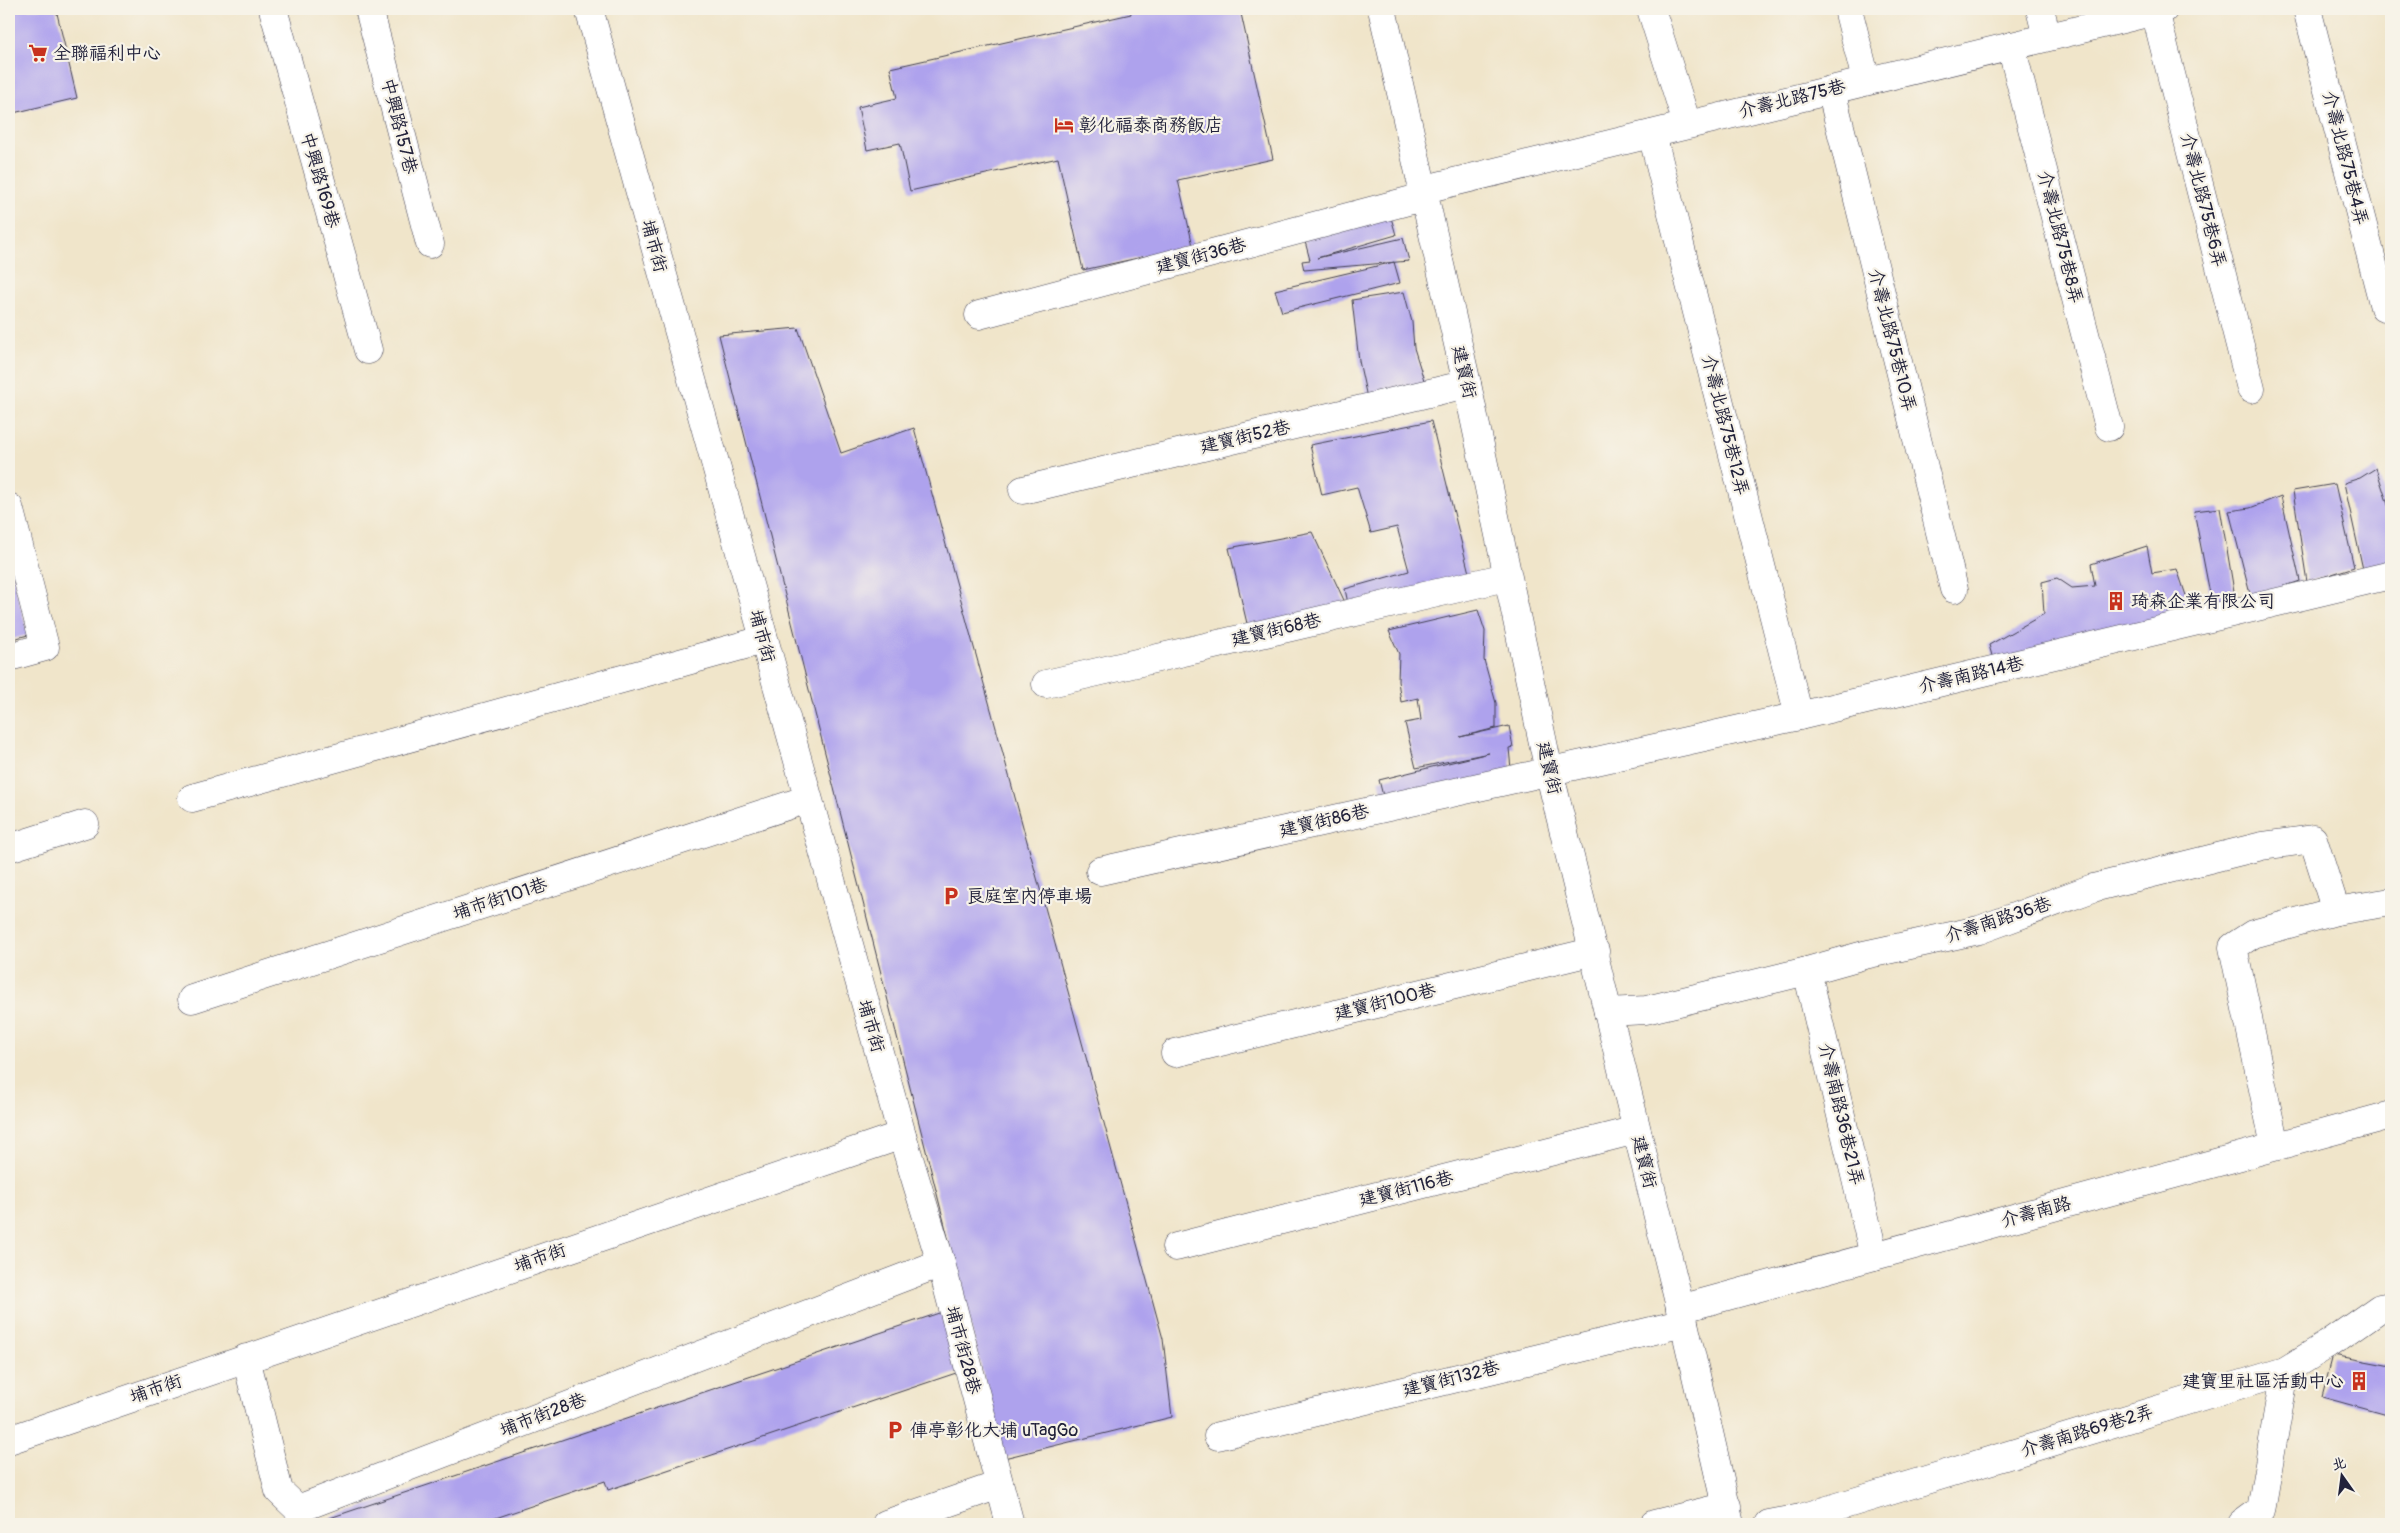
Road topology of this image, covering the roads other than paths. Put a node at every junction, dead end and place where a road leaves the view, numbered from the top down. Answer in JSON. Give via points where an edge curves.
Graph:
{"nodes":[{"id":1,"x":273,"y":9,"type":"edge"},
{"id":2,"x":369,"y":9,"type":"edge"},
{"id":3,"x":589,"y":9,"type":"edge"},
{"id":4,"x":1382,"y":9,"type":"edge"},
{"id":5,"x":1651,"y":9,"type":"edge"},
{"id":6,"x":1848,"y":9,"type":"edge"},
{"id":7,"x":2040,"y":9,"type":"edge"},
{"id":8,"x":2307,"y":9,"type":"edge"},
{"id":9,"x":2159,"y":10,"type":"edge"},
{"id":10,"x":2047,"y":37,"type":"junction"},
{"id":11,"x":2011,"y":46,"type":"junction"},
{"id":12,"x":1866,"y":80,"type":"junction"},
{"id":13,"x":1831,"y":90,"type":"junction"},
{"id":14,"x":1687,"y":124,"type":"junction"},
{"id":15,"x":1652,"y":134,"type":"junction"},
{"id":16,"x":1422,"y":193,"type":"junction"},
{"id":17,"x":430,"y":244,"type":"dead end"},
{"id":18,"x":2384,"y":307,"type":"dead end"},
{"id":19,"x":979,"y":315,"type":"dead end"},
{"id":20,"x":368,"y":350,"type":"dead end"},
{"id":21,"x":1467,"y":384,"type":"junction"},
{"id":22,"x":2251,"y":389,"type":"dead end"},
{"id":23,"x":2109,"y":427,"type":"dead end"},
{"id":24,"x":1023,"y":490,"type":"dead end"},
{"id":25,"x":9,"y":507,"type":"edge"},
{"id":26,"x":2391,"y":575,"type":"edge"},
{"id":27,"x":1506,"y":577,"type":"junction"},
{"id":28,"x":1954,"y":589,"type":"dead end"},
{"id":29,"x":764,"y":640,"type":"junction"},
{"id":30,"x":9,"y":657,"type":"edge"},
{"id":31,"x":1046,"y":684,"type":"dead end"},
{"id":32,"x":1799,"y":716,"type":"junction"},
{"id":33,"x":1549,"y":771,"type":"junction"},
{"id":34,"x":192,"y":798,"type":"dead end"},
{"id":35,"x":808,"y":800,"type":"junction"},
{"id":36,"x":85,"y":824,"type":"dead end"},
{"id":37,"x":9,"y":848,"type":"edge"},
{"id":38,"x":1100,"y":871,"type":"dead end"},
{"id":39,"x":2391,"y":902,"type":"edge"},
{"id":40,"x":2336,"y":911,"type":"junction"},
{"id":41,"x":1594,"y":951,"type":"junction"},
{"id":42,"x":1807,"y":971,"type":"junction"},
{"id":43,"x":192,"y":1000,"type":"dead end"},
{"id":44,"x":1608,"y":1012,"type":"junction"},
{"id":45,"x":1175,"y":1053,"type":"dead end"},
{"id":46,"x":2391,"y":1115,"type":"edge"},
{"id":47,"x":1636,"y":1130,"type":"junction"},
{"id":48,"x":902,"y":1135,"type":"junction"},
{"id":49,"x":2275,"y":1146,"type":"junction"},
{"id":50,"x":1176,"y":1247,"type":"dead end"},
{"id":51,"x":1874,"y":1256,"type":"junction"},
{"id":52,"x":941,"y":1262,"type":"junction"},
{"id":53,"x":2391,"y":1306,"type":"edge"},
{"id":54,"x":1682,"y":1316,"type":"junction"},
{"id":55,"x":246,"y":1358,"type":"junction"},
{"id":56,"x":2285,"y":1371,"type":"junction"},
{"id":57,"x":1218,"y":1436,"type":"dead end"},
{"id":58,"x":9,"y":1440,"type":"edge"},
{"id":59,"x":998,"y":1485,"type":"junction"},
{"id":60,"x":1729,"y":1515,"type":"edge"},
{"id":61,"x":886,"y":1524,"type":"edge"},
{"id":62,"x":1010,"y":1524,"type":"edge"},
{"id":63,"x":1654,"y":1524,"type":"edge"},
{"id":64,"x":1769,"y":1524,"type":"edge"},
{"id":65,"x":2242,"y":1524,"type":"edge"}],
"edges":[{"from":1,"to":20,"type":"street","name":"中興路169巷"},
{"from":2,"to":17,"type":"street","name":"中興路157巷"},
{"from":3,"to":29,"type":"street","name":"埔市街"},
{"from":4,"to":16,"type":"street","name":"建寶街"},
{"from":5,"to":14,"type":"street"},
{"from":6,"to":12,"type":"street"},
{"from":7,"to":10,"type":"street"},
{"from":8,"to":18,"type":"street","name":"介壽北路75巷4弄"},
{"from":9,"to":10,"type":"street","name":"介壽北路75巷"},
{"from":9,"to":22,"type":"street","name":"介壽北路75巷6弄"},
{"from":10,"to":11,"type":"street","name":"介壽北路75巷"},
{"from":11,"to":12,"type":"street","name":"介壽北路75巷"},
{"from":11,"to":23,"type":"street","name":"介壽北路75巷8弄"},
{"from":12,"to":13,"type":"street","name":"介壽北路75巷"},
{"from":13,"to":14,"type":"street","name":"介壽北路75巷"},
{"from":13,"to":28,"type":"street","name":"介壽北路75巷10弄"},
{"from":14,"to":15,"type":"street","name":"介壽北路75巷"},
{"from":15,"to":16,"type":"street","name":"介壽北路75巷"},
{"from":15,"to":32,"type":"street","name":"介壽北路75巷12弄"},
{"from":16,"to":19,"type":"street","name":"建寶街36巷"},
{"from":16,"to":21,"type":"street","name":"建寶街"},
{"from":21,"to":24,"type":"street","name":"建寶街52巷"},
{"from":21,"to":27,"type":"street","name":"建寶街"},
{"from":25,"to":30,"type":"street","via":[[45,647]]},
{"from":26,"to":32,"type":"street","name":"介壽南路14巷"},
{"from":27,"to":31,"type":"street","name":"建寶街68巷"},
{"from":27,"to":33,"type":"street","name":"建寶街"},
{"from":29,"to":34,"type":"street"},
{"from":29,"to":35,"type":"street","name":"埔市街"},
{"from":32,"to":33,"type":"street","name":"介壽南路14巷"},
{"from":33,"to":38,"type":"street","name":"建寶街86巷"},
{"from":33,"to":41,"type":"street","name":"建寶街"},
{"from":35,"to":43,"type":"street","name":"埔市街101巷"},
{"from":35,"to":48,"type":"street","name":"埔市街"},
{"from":36,"to":37,"type":"street"},
{"from":39,"to":40,"type":"street"},
{"from":40,"to":42,"type":"street","name":"介壽南路36巷","via":[[2313,839],[2262,846],[2092,888],[1979,930]]},
{"from":40,"to":49,"type":"street","via":[[2253,934],[2233,948]]},
{"from":41,"to":44,"type":"street","name":"建寶街"},
{"from":41,"to":45,"type":"street","name":"建寶街100巷"},
{"from":42,"to":44,"type":"street","name":"介壽南路36巷","via":[[1646,1010]]},
{"from":42,"to":51,"type":"street","name":"介壽南路36巷21弄"},
{"from":44,"to":47,"type":"street","name":"建寶街"},
{"from":46,"to":49,"type":"street","name":"介壽南路"},
{"from":47,"to":50,"type":"street","name":"建寶街116巷"},
{"from":47,"to":54,"type":"street","name":"建寶街"},
{"from":48,"to":52,"type":"street","name":"埔市街28巷"},
{"from":48,"to":55,"type":"street","name":"埔市街"},
{"from":49,"to":51,"type":"street","name":"介壽南路"},
{"from":51,"to":54,"type":"street","name":"介壽南路"},
{"from":52,"to":55,"type":"street","name":"埔市街28巷","via":[[298,1509],[279,1491]]},
{"from":52,"to":59,"type":"street","name":"埔市街28巷"},
{"from":53,"to":56,"type":"street","name":"介壽南路69巷2弄","via":[[2380,1308]]},
{"from":54,"to":57,"type":"street","name":"建寶街132巷"},
{"from":54,"to":60,"type":"street","name":"建寶街"},
{"from":55,"to":58,"type":"street","name":"埔市街"},
{"from":56,"to":64,"type":"street","name":"介壽南路69巷2弄","via":[[1801,1518]]},
{"from":56,"to":65,"type":"street","via":[[2262,1510]]},
{"from":59,"to":61,"type":"street"},
{"from":59,"to":62,"type":"street","name":"埔市街28巷"},
{"from":60,"to":63,"type":"street"}]}
